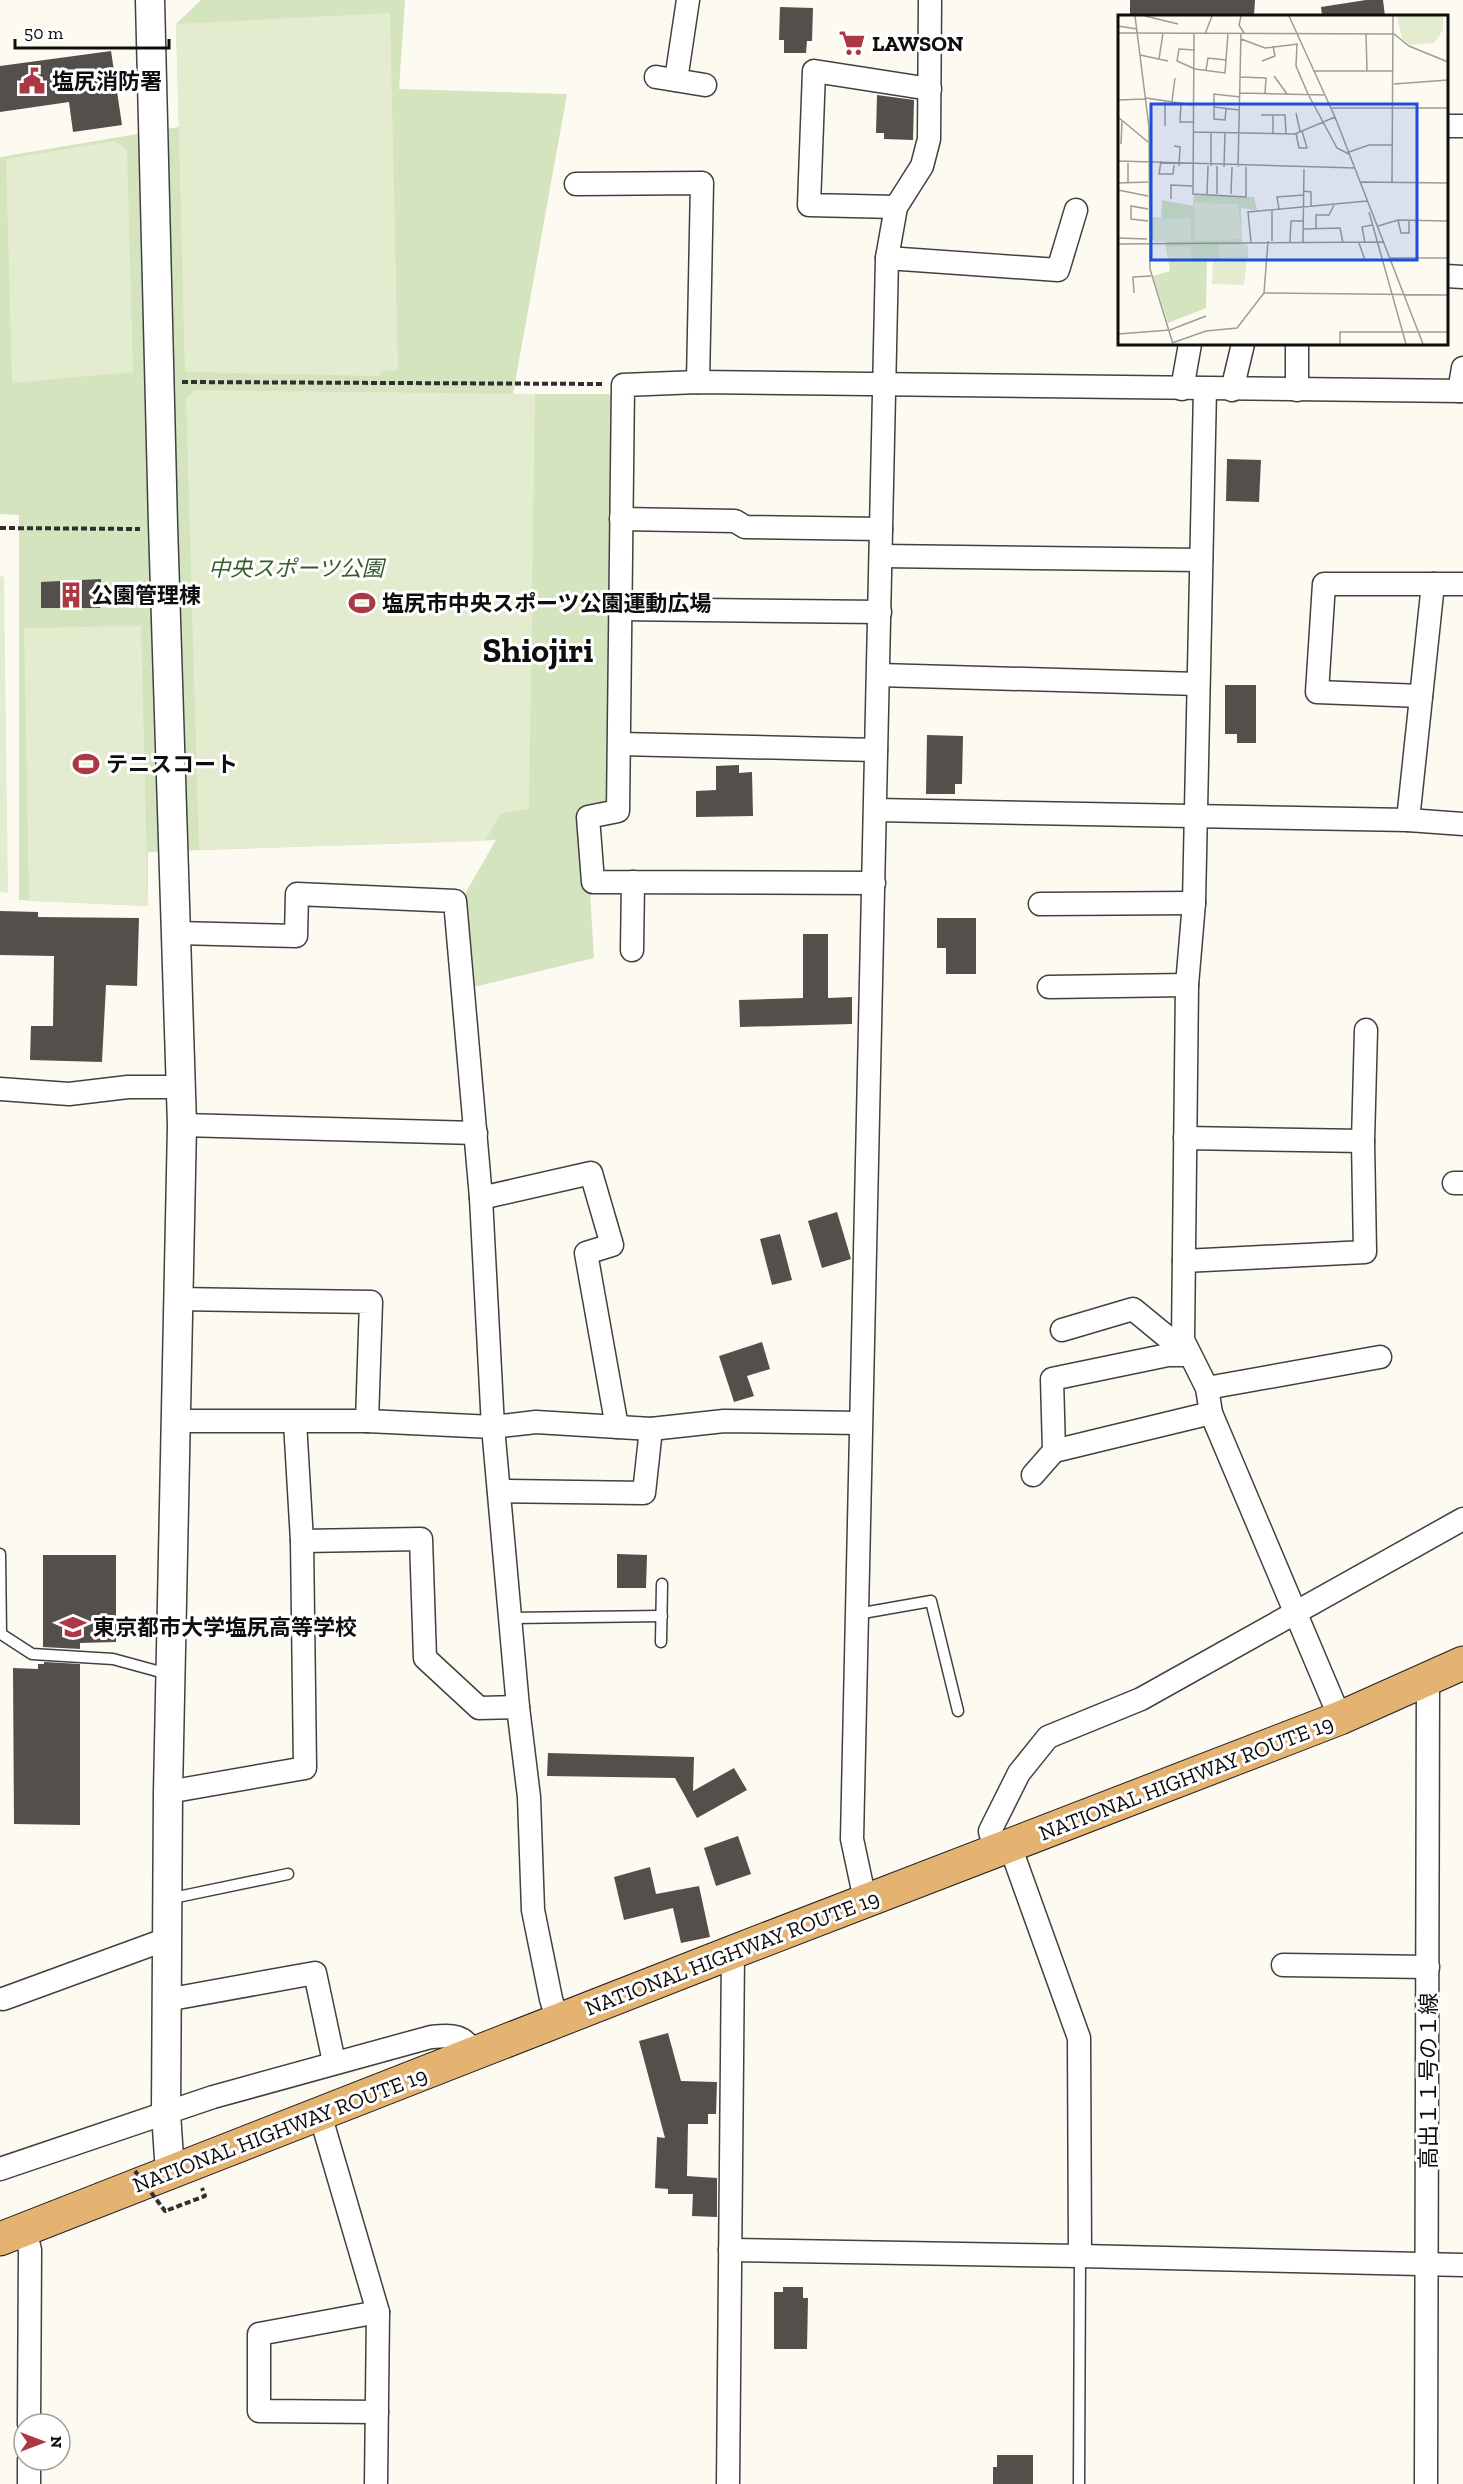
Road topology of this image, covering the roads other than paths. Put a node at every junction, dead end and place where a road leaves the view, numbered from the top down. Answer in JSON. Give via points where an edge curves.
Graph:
{"nodes":[{"id":1,"x":150,"y":0,"type":"edge"},
{"id":2,"x":688,"y":0,"type":"edge"},
{"id":3,"x":930,"y":0,"type":"edge"},
{"id":4,"x":705,"y":85,"type":"dead end"},
{"id":5,"x":930,"y":89,"type":"junction"},
{"id":6,"x":576,"y":184,"type":"dead end"},
{"id":7,"x":896,"y":207,"type":"junction"},
{"id":8,"x":1076,"y":210,"type":"dead end"},
{"id":9,"x":887,"y":258,"type":"junction"},
{"id":10,"x":1448,"y":276,"type":"edge"},
{"id":11,"x":1463,"y":277,"type":"edge"},
{"id":12,"x":1190,"y":345,"type":"edge"},
{"id":13,"x":1243,"y":345,"type":"edge"},
{"id":14,"x":1297,"y":345,"type":"edge"},
{"id":15,"x":1463,"y":368,"type":"edge"},
{"id":16,"x":698,"y":382,"type":"junction"},
{"id":17,"x":884,"y":385,"type":"junction"},
{"id":18,"x":1182,"y":389,"type":"junction"},
{"id":19,"x":1205,"y":389,"type":"junction"},
{"id":20,"x":1232,"y":390,"type":"junction"},
{"id":21,"x":1297,"y":390,"type":"junction"},
{"id":22,"x":1461,"y":391,"type":"edge"},
{"id":23,"x":621,"y":519,"type":"junction"},
{"id":24,"x":881,"y":529,"type":"junction"},
{"id":25,"x":882,"y":556,"type":"junction"},
{"id":26,"x":1202,"y":560,"type":"junction"},
{"id":27,"x":1433,"y":584,"type":"junction"},
{"id":28,"x":1463,"y":584,"type":"edge"},
{"id":29,"x":620,"y":609,"type":"junction"},
{"id":30,"x":880,"y":612,"type":"junction"},
{"id":31,"x":879,"y":675,"type":"junction"},
{"id":32,"x":1198,"y":684,"type":"junction"},
{"id":33,"x":1421,"y":696,"type":"junction"},
{"id":34,"x":620,"y":744,"type":"junction"},
{"id":35,"x":876,"y":750,"type":"junction"},
{"id":36,"x":876,"y":810,"type":"junction"},
{"id":37,"x":1196,"y":817,"type":"junction"},
{"id":38,"x":1408,"y":820,"type":"junction"},
{"id":39,"x":1463,"y":824,"type":"edge"},
{"id":40,"x":633,"y":882,"type":"junction"},
{"id":41,"x":874,"y":883,"type":"junction"},
{"id":42,"x":1194,"y":903,"type":"junction"},
{"id":43,"x":1040,"y":904,"type":"dead end"},
{"id":44,"x":177,"y":933,"type":"junction"},
{"id":45,"x":632,"y":950,"type":"dead end"},
{"id":46,"x":1187,"y":985,"type":"junction"},
{"id":47,"x":1049,"y":987,"type":"dead end"},
{"id":48,"x":1366,"y":1030,"type":"dead end"},
{"id":49,"x":181,"y":1087,"type":"junction"},
{"id":50,"x":0,"y":1089,"type":"edge"},
{"id":51,"x":182,"y":1125,"type":"junction"},
{"id":52,"x":476,"y":1133,"type":"junction"},
{"id":53,"x":1185,"y":1138,"type":"junction"},
{"id":54,"x":1363,"y":1141,"type":"junction"},
{"id":55,"x":481,"y":1197,"type":"junction"},
{"id":56,"x":1184,"y":1261,"type":"junction"},
{"id":57,"x":177,"y":1299,"type":"junction"},
{"id":58,"x":1062,"y":1330,"type":"dead end"},
{"id":59,"x":1189,"y":1355,"type":"junction"},
{"id":60,"x":1380,"y":1357,"type":"dead end"},
{"id":61,"x":1207,"y":1388,"type":"junction"},
{"id":62,"x":1211,"y":1413,"type":"junction"},
{"id":63,"x":177,"y":1420,"type":"junction"},
{"id":64,"x":367,"y":1421,"type":"junction"},
{"id":65,"x":295,"y":1422,"type":"junction"},
{"id":66,"x":860,"y":1423,"type":"junction"},
{"id":67,"x":493,"y":1427,"type":"junction"},
{"id":68,"x":617,"y":1427,"type":"junction"},
{"id":69,"x":651,"y":1429,"type":"junction"},
{"id":70,"x":1054,"y":1451,"type":"junction"},
{"id":71,"x":1033,"y":1475,"type":"dead end"},
{"id":72,"x":499,"y":1491,"type":"junction"},
{"id":73,"x":1463,"y":1519,"type":"edge"},
{"id":74,"x":302,"y":1541,"type":"junction"},
{"id":75,"x":0,"y":1554,"type":"edge"},
{"id":76,"x":662,"y":1584,"type":"dead end"},
{"id":77,"x":856,"y":1614,"type":"junction"},
{"id":78,"x":1295,"y":1614,"type":"junction"},
{"id":79,"x":662,"y":1616,"type":"junction"},
{"id":80,"x":511,"y":1618,"type":"junction"},
{"id":81,"x":661,"y":1642,"type":"dead end"},
{"id":82,"x":1463,"y":1663,"type":"edge"},
{"id":83,"x":171,"y":1675,"type":"junction"},
{"id":84,"x":1428,"y":1678,"type":"junction"},
{"id":85,"x":518,"y":1707,"type":"junction"},
{"id":86,"x":958,"y":1711,"type":"dead end"},
{"id":87,"x":1340,"y":1718,"type":"junction"},
{"id":88,"x":168,"y":1792,"type":"junction"},
{"id":89,"x":1002,"y":1849,"type":"junction"},
{"id":90,"x":288,"y":1874,"type":"dead end"},
{"id":91,"x":167,"y":1899,"type":"junction"},
{"id":92,"x":865,"y":1900,"type":"junction"},
{"id":93,"x":167,"y":1939,"type":"junction"},
{"id":94,"x":733,"y":1952,"type":"junction"},
{"id":95,"x":1283,"y":1965,"type":"dead end"},
{"id":96,"x":1428,"y":1967,"type":"junction"},
{"id":97,"x":3,"y":1999,"type":"dead end"},
{"id":98,"x":166,"y":2000,"type":"junction"},
{"id":99,"x":558,"y":2021,"type":"junction"},
{"id":100,"x":475,"y":2054,"type":"junction"},
{"id":101,"x":334,"y":2062,"type":"junction"},
{"id":102,"x":166,"y":2113,"type":"junction"},
{"id":103,"x":320,"y":2114,"type":"junction"},
{"id":104,"x":0,"y":2169,"type":"edge"},
{"id":105,"x":170,"y":2173,"type":"junction"},
{"id":106,"x":12,"y":2235,"type":"edge"},
{"id":107,"x":730,"y":2250,"type":"junction"},
{"id":108,"x":1080,"y":2256,"type":"junction"},
{"id":109,"x":1428,"y":2265,"type":"junction"},
{"id":110,"x":1463,"y":2265,"type":"edge"},
{"id":111,"x":378,"y":2312,"type":"junction"},
{"id":112,"x":29,"y":2412,"type":"edge"},
{"id":113,"x":377,"y":2412,"type":"junction"},
{"id":114,"x":376,"y":2484,"type":"edge"},
{"id":115,"x":728,"y":2484,"type":"edge"},
{"id":116,"x":1079,"y":2484,"type":"edge"},
{"id":117,"x":1426,"y":2484,"type":"edge"}],
"edges":[{"from":1,"to":44,"type":"street"},
{"from":2,"to":4,"type":"street","via":[[666,78]]},
{"from":3,"to":5,"type":"street"},
{"from":5,"to":7,"type":"street","via":[[929,139],[922,166]]},
{"from":5,"to":7,"type":"street","via":[[813,71],[809,205]]},
{"from":6,"to":16,"type":"street","via":[[702,183]]},
{"from":7,"to":9,"type":"street"},
{"from":8,"to":9,"type":"street","via":[[1058,270]]},
{"from":9,"to":17,"type":"street"},
{"from":10,"to":11,"type":"street"},
{"from":12,"to":18,"type":"street"},
{"from":13,"to":20,"type":"street"},
{"from":14,"to":21,"type":"street"},
{"from":15,"to":22,"type":"street"},
{"from":16,"to":17,"type":"street"},
{"from":16,"to":23,"type":"street","via":[[623,385]]},
{"from":17,"to":18,"type":"street"},
{"from":17,"to":24,"type":"street"},
{"from":18,"to":19,"type":"street"},
{"from":19,"to":20,"type":"street"},
{"from":19,"to":26,"type":"street"},
{"from":20,"to":21,"type":"street"},
{"from":21,"to":22,"type":"street"},
{"from":23,"to":24,"type":"street","via":[[735,521],[745,527]]},
{"from":23,"to":29,"type":"street"},
{"from":24,"to":25,"type":"street"},
{"from":25,"to":26,"type":"street"},
{"from":25,"to":30,"type":"street"},
{"from":26,"to":32,"type":"street"},
{"from":27,"to":28,"type":"street"},
{"from":27,"to":33,"type":"street"},
{"from":27,"to":33,"type":"street","via":[[1324,584],[1317,692]]},
{"from":29,"to":30,"type":"street"},
{"from":29,"to":34,"type":"street"},
{"from":30,"to":31,"type":"street"},
{"from":31,"to":32,"type":"street"},
{"from":31,"to":35,"type":"street"},
{"from":32,"to":37,"type":"street"},
{"from":33,"to":38,"type":"street"},
{"from":34,"to":35,"type":"street"},
{"from":34,"to":40,"type":"street","via":[[618,811],[588,817],[593,882]]},
{"from":35,"to":36,"type":"street"},
{"from":36,"to":37,"type":"street"},
{"from":36,"to":41,"type":"street"},
{"from":37,"to":38,"type":"street"},
{"from":37,"to":42,"type":"street"},
{"from":38,"to":39,"type":"street"},
{"from":40,"to":41,"type":"street"},
{"from":40,"to":45,"type":"street"},
{"from":41,"to":66,"type":"street"},
{"from":42,"to":43,"type":"street"},
{"from":42,"to":46,"type":"street"},
{"from":44,"to":49,"type":"street"},
{"from":44,"to":52,"type":"street","via":[[296,936],[297,894],[455,901]]},
{"from":46,"to":47,"type":"street"},
{"from":46,"to":53,"type":"street"},
{"from":48,"to":54,"type":"street"},
{"from":49,"to":50,"type":"street","via":[[128,1087],[69,1094]]},
{"from":49,"to":51,"type":"street"},
{"from":51,"to":52,"type":"street"},
{"from":51,"to":57,"type":"street"},
{"from":52,"to":55,"type":"street"},
{"from":53,"to":54,"type":"street"},
{"from":53,"to":56,"type":"street"},
{"from":54,"to":56,"type":"street","via":[[1365,1252]]},
{"from":55,"to":67,"type":"street"},
{"from":55,"to":68,"type":"street","via":[[591,1173],[612,1245],[586,1253]]},
{"from":56,"to":59,"type":"street","via":[[1183,1340]]},
{"from":57,"to":63,"type":"street"},
{"from":57,"to":64,"type":"street","via":[[371,1302]]},
{"from":58,"to":59,"type":"street","via":[[1133,1309]]},
{"from":59,"to":61,"type":"street"},
{"from":59,"to":70,"type":"street","via":[[1168,1355],[1052,1379]]},
{"from":60,"to":61,"type":"street"},
{"from":61,"to":62,"type":"street"},
{"from":62,"to":70,"type":"street"},
{"from":62,"to":78,"type":"street"},
{"from":63,"to":65,"type":"street"},
{"from":63,"to":83,"type":"street"},
{"from":64,"to":65,"type":"street"},
{"from":64,"to":67,"type":"street"},
{"from":65,"to":74,"type":"street"},
{"from":66,"to":69,"type":"street","via":[[724,1421]]},
{"from":66,"to":77,"type":"street"},
{"from":67,"to":68,"type":"street","via":[[536,1422]]},
{"from":67,"to":72,"type":"street"},
{"from":68,"to":69,"type":"street"},
{"from":69,"to":72,"type":"street","via":[[644,1493]]},
{"from":70,"to":71,"type":"street"},
{"from":72,"to":80,"type":"street"},
{"from":73,"to":78,"type":"street"},
{"from":74,"to":85,"type":"street","via":[[422,1539],[424,1659],[479,1708]]},
{"from":74,"to":88,"type":"street","via":[[305,1768]]},
{"from":75,"to":83,"type":"lane","via":[[1,1634],[33,1654],[113,1659]]},
{"from":76,"to":79,"type":"lane"},
{"from":77,"to":86,"type":"lane","via":[[931,1601]]},
{"from":77,"to":92,"type":"street","via":[[852,1839]]},
{"from":78,"to":87,"type":"street"},
{"from":78,"to":89,"type":"street","via":[[1142,1699],[1048,1737],[1019,1773],[990,1832]]},
{"from":79,"to":80,"type":"lane"},
{"from":79,"to":81,"type":"lane"},
{"from":80,"to":85,"type":"street"},
{"from":82,"to":84,"type":"highway","name":"NATIONAL HIGHWAY ROUTE 19"},
{"from":83,"to":88,"type":"street"},
{"from":84,"to":87,"type":"highway","name":"NATIONAL HIGHWAY ROUTE 19"},
{"from":84,"to":96,"type":"street","name":"高出１１号の１線"},
{"from":85,"to":99,"type":"street","via":[[529,1797],[533,1910]]},
{"from":87,"to":89,"type":"highway","name":"NATIONAL HIGHWAY ROUTE 19"},
{"from":88,"to":91,"type":"street"},
{"from":89,"to":92,"type":"highway","name":"NATIONAL HIGHWAY ROUTE 19"},
{"from":89,"to":108,"type":"street","via":[[1079,2038]]},
{"from":90,"to":91,"type":"lane"},
{"from":91,"to":93,"type":"street"},
{"from":92,"to":94,"type":"highway","name":"NATIONAL HIGHWAY ROUTE 19"},
{"from":93,"to":97,"type":"street"},
{"from":93,"to":98,"type":"street"},
{"from":94,"to":99,"type":"highway","name":"NATIONAL HIGHWAY ROUTE 19"},
{"from":94,"to":107,"type":"street"},
{"from":95,"to":96,"type":"street"},
{"from":96,"to":109,"type":"street","name":"高出１１号の１線"},
{"from":98,"to":101,"type":"street","via":[[315,1973]]},
{"from":98,"to":102,"type":"street"},
{"from":99,"to":100,"type":"highway","name":"NATIONAL HIGHWAY ROUTE 19"},
{"from":100,"to":101,"type":"street","via":[[468,2042],[451,2035]]},
{"from":100,"to":103,"type":"highway","name":"NATIONAL HIGHWAY ROUTE 19"},
{"from":101,"to":102,"type":"street"},
{"from":102,"to":104,"type":"street"},
{"from":102,"to":105,"type":"street"},
{"from":103,"to":105,"type":"highway","name":"NATIONAL HIGHWAY ROUTE 19"},
{"from":103,"to":111,"type":"street"},
{"from":105,"to":106,"type":"highway","name":"NATIONAL HIGHWAY ROUTE 19"},
{"from":106,"to":112,"type":"street","via":[[30,2250]]},
{"from":107,"to":108,"type":"street"},
{"from":107,"to":115,"type":"street"},
{"from":108,"to":109,"type":"street"},
{"from":108,"to":116,"type":"lane"},
{"from":109,"to":110,"type":"street"},
{"from":109,"to":117,"type":"street","name":"高出１１号の１線"},
{"from":111,"to":113,"type":"street"},
{"from":111,"to":113,"type":"street","via":[[259,2334],[259,2411]]},
{"from":113,"to":114,"type":"street"}]}
